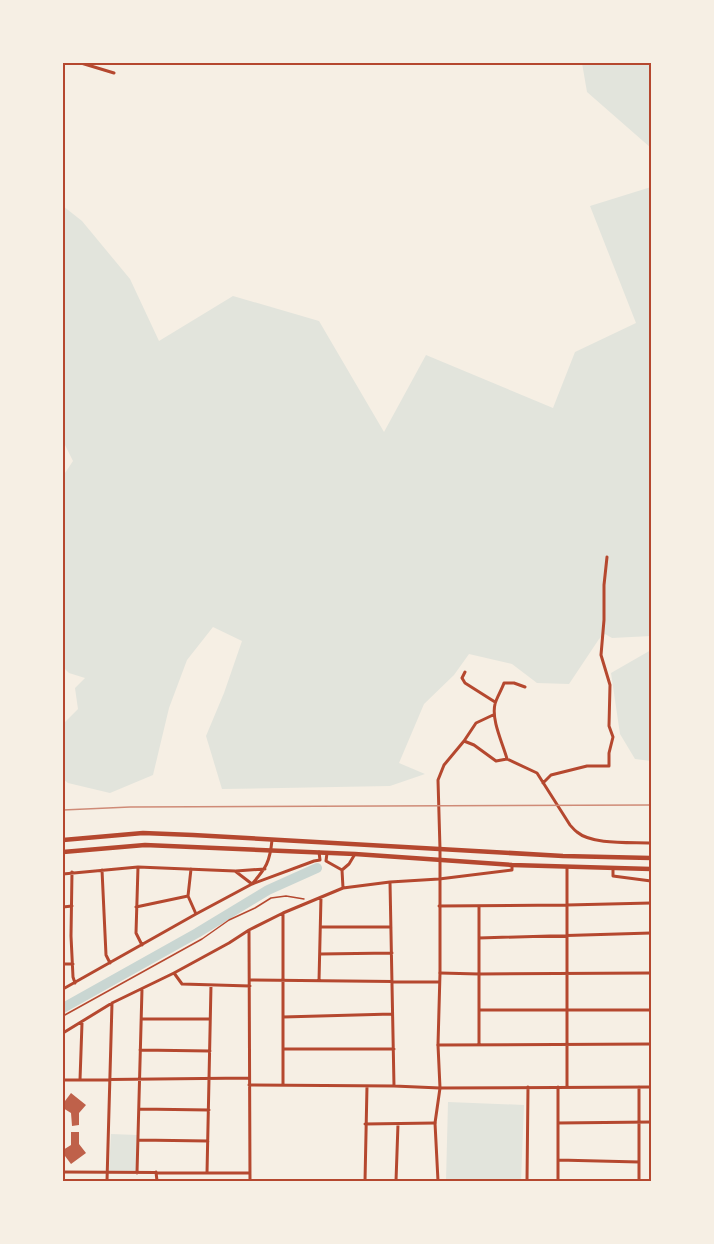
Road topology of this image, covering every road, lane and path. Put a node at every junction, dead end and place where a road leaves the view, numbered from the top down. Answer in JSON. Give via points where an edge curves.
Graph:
{"nodes":[{"id":1,"x":81,"y":63,"type":"edge"},
{"id":2,"x":114,"y":73,"type":"dead end"},
{"id":3,"x":606,"y":557,"type":"dead end"},
{"id":4,"x":465,"y":672,"type":"dead end"},
{"id":5,"x":525,"y":687,"type":"dead end"},
{"id":6,"x":495,"y":702,"type":"junction"},
{"id":7,"x":493,"y":715,"type":"junction"},
{"id":8,"x":464,"y":741,"type":"junction"},
{"id":9,"x":507,"y":759,"type":"junction"},
{"id":10,"x":543,"y":783,"type":"junction"},
{"id":11,"x":272,"y":838,"type":"junction"},
{"id":12,"x":63,"y":840,"type":"edge"},
{"id":13,"x":651,"y":843,"type":"edge"},
{"id":14,"x":440,"y":849,"type":"junction"},
{"id":15,"x":271,"y":850,"type":"junction"},
{"id":16,"x":63,"y":852,"type":"edge"},
{"id":17,"x":319,"y":852,"type":"junction"},
{"id":18,"x":327,"y":852,"type":"junction"},
{"id":19,"x":355,"y":854,"type":"junction"},
{"id":20,"x":651,"y":858,"type":"edge"},
{"id":21,"x":320,"y":860,"type":"junction"},
{"id":22,"x":439,"y":860,"type":"junction"},
{"id":23,"x":326,"y":861,"type":"junction"},
{"id":24,"x":512,"y":865,"type":"junction"},
{"id":25,"x":567,"y":866,"type":"junction"},
{"id":26,"x":138,"y":867,"type":"junction"},
{"id":27,"x":613,"y":868,"type":"junction"},
{"id":28,"x":191,"y":869,"type":"junction"},
{"id":29,"x":265,"y":869,"type":"junction"},
{"id":30,"x":651,"y":869,"type":"edge"},
{"id":31,"x":102,"y":870,"type":"junction"},
{"id":32,"x":342,"y":870,"type":"junction"},
{"id":33,"x":235,"y":871,"type":"junction"},
{"id":34,"x":72,"y":872,"type":"junction"},
{"id":35,"x":63,"y":874,"type":"edge"},
{"id":36,"x":439,"y":879,"type":"junction"},
{"id":37,"x":651,"y":881,"type":"edge"},
{"id":38,"x":390,"y":882,"type":"junction"},
{"id":39,"x":252,"y":884,"type":"junction"},
{"id":40,"x":343,"y":888,"type":"junction"},
{"id":41,"x":188,"y":896,"type":"junction"},
{"id":42,"x":321,"y":897,"type":"junction"},
{"id":43,"x":314,"y":900,"type":"junction"},
{"id":44,"x":651,"y":903,"type":"edge"},
{"id":45,"x":567,"y":905,"type":"junction"},
{"id":46,"x":72,"y":906,"type":"junction"},
{"id":47,"x":439,"y":906,"type":"junction"},
{"id":48,"x":479,"y":906,"type":"junction"},
{"id":49,"x":63,"y":907,"type":"edge"},
{"id":50,"x":136,"y":908,"type":"junction"},
{"id":51,"x":283,"y":913,"type":"junction"},
{"id":52,"x":196,"y":914,"type":"junction"},
{"id":53,"x":321,"y":927,"type":"junction"},
{"id":54,"x":391,"y":927,"type":"junction"},
{"id":55,"x":249,"y":930,"type":"junction"},
{"id":56,"x":651,"y":933,"type":"edge"},
{"id":57,"x":567,"y":935,"type":"junction"},
{"id":58,"x":63,"y":936,"type":"edge"},
{"id":59,"x":71,"y":936,"type":"junction"},
{"id":60,"x":479,"y":938,"type":"junction"},
{"id":61,"x":142,"y":945,"type":"junction"},
{"id":62,"x":392,"y":953,"type":"junction"},
{"id":63,"x":320,"y":954,"type":"junction"},
{"id":64,"x":110,"y":963,"type":"junction"},
{"id":65,"x":63,"y":964,"type":"edge"},
{"id":66,"x":73,"y":964,"type":"junction"},
{"id":67,"x":174,"y":973,"type":"junction"},
{"id":68,"x":440,"y":973,"type":"junction"},
{"id":69,"x":651,"y":973,"type":"edge"},
{"id":70,"x":479,"y":974,"type":"junction"},
{"id":71,"x":567,"y":974,"type":"junction"},
{"id":72,"x":250,"y":980,"type":"junction"},
{"id":73,"x":283,"y":981,"type":"junction"},
{"id":74,"x":320,"y":981,"type":"junction"},
{"id":75,"x":392,"y":981,"type":"junction"},
{"id":76,"x":440,"y":982,"type":"junction"},
{"id":77,"x":75,"y":983,"type":"junction"},
{"id":78,"x":211,"y":985,"type":"junction"},
{"id":79,"x":250,"y":986,"type":"junction"},
{"id":80,"x":142,"y":988,"type":"junction"},
{"id":81,"x":63,"y":989,"type":"edge"},
{"id":82,"x":112,"y":1003,"type":"junction"},
{"id":83,"x":479,"y":1010,"type":"junction"},
{"id":84,"x":567,"y":1010,"type":"junction"},
{"id":85,"x":651,"y":1010,"type":"edge"},
{"id":86,"x":393,"y":1014,"type":"junction"},
{"id":87,"x":63,"y":1016,"type":"edge"},
{"id":88,"x":283,"y":1017,"type":"junction"},
{"id":89,"x":141,"y":1019,"type":"junction"},
{"id":90,"x":210,"y":1019,"type":"junction"},
{"id":91,"x":82,"y":1023,"type":"junction"},
{"id":92,"x":63,"y":1033,"type":"edge"},
{"id":93,"x":479,"y":1044,"type":"junction"},
{"id":94,"x":567,"y":1044,"type":"junction"},
{"id":95,"x":651,"y":1044,"type":"edge"},
{"id":96,"x":438,"y":1045,"type":"junction"},
{"id":97,"x":283,"y":1049,"type":"junction"},
{"id":98,"x":394,"y":1049,"type":"junction"},
{"id":99,"x":141,"y":1050,"type":"junction"},
{"id":100,"x":210,"y":1051,"type":"junction"},
{"id":101,"x":249,"y":1078,"type":"junction"},
{"id":102,"x":209,"y":1079,"type":"junction"},
{"id":103,"x":63,"y":1080,"type":"edge"},
{"id":104,"x":80,"y":1080,"type":"junction"},
{"id":105,"x":110,"y":1080,"type":"junction"},
{"id":106,"x":140,"y":1080,"type":"junction"},
{"id":107,"x":249,"y":1085,"type":"junction"},
{"id":108,"x":283,"y":1085,"type":"junction"},
{"id":109,"x":367,"y":1086,"type":"junction"},
{"id":110,"x":394,"y":1086,"type":"junction"},
{"id":111,"x":528,"y":1087,"type":"junction"},
{"id":112,"x":558,"y":1087,"type":"junction"},
{"id":113,"x":567,"y":1087,"type":"junction"},
{"id":114,"x":639,"y":1087,"type":"junction"},
{"id":115,"x":651,"y":1087,"type":"edge"},
{"id":116,"x":440,"y":1088,"type":"junction"},
{"id":117,"x":139,"y":1109,"type":"junction"},
{"id":118,"x":209,"y":1110,"type":"junction"},
{"id":119,"x":639,"y":1122,"type":"junction"},
{"id":120,"x":651,"y":1122,"type":"edge"},
{"id":121,"x":435,"y":1123,"type":"junction"},
{"id":122,"x":558,"y":1123,"type":"junction"},
{"id":123,"x":366,"y":1124,"type":"junction"},
{"id":124,"x":398,"y":1124,"type":"junction"},
{"id":125,"x":138,"y":1140,"type":"junction"},
{"id":126,"x":208,"y":1141,"type":"junction"},
{"id":127,"x":558,"y":1160,"type":"junction"},
{"id":128,"x":639,"y":1162,"type":"junction"},
{"id":129,"x":63,"y":1172,"type":"edge"},
{"id":130,"x":107,"y":1172,"type":"junction"},
{"id":131,"x":156,"y":1172,"type":"junction"},
{"id":132,"x":137,"y":1173,"type":"junction"},
{"id":133,"x":207,"y":1173,"type":"junction"},
{"id":134,"x":250,"y":1173,"type":"junction"},
{"id":135,"x":107,"y":1181,"type":"edge"},
{"id":136,"x":157,"y":1181,"type":"edge"},
{"id":137,"x":250,"y":1181,"type":"edge"},
{"id":138,"x":365,"y":1181,"type":"edge"},
{"id":139,"x":396,"y":1181,"type":"edge"},
{"id":140,"x":438,"y":1181,"type":"edge"},
{"id":141,"x":527,"y":1181,"type":"edge"},
{"id":142,"x":558,"y":1181,"type":"edge"},
{"id":143,"x":639,"y":1181,"type":"edge"}],
"edges":[{"from":1,"to":2,"type":"street"},
{"from":3,"to":10,"type":"street","via":[[601,655],[610,686],[609,726],[613,737],[609,766],[588,766],[551,775]]},
{"from":4,"to":6,"type":"street","via":[[465,683]]},
{"from":5,"to":6,"type":"street","via":[[504,683]]},
{"from":6,"to":7,"type":"street"},
{"from":7,"to":8,"type":"street","via":[[476,723]]},
{"from":7,"to":9,"type":"street"},
{"from":8,"to":9,"type":"street","via":[[496,761]]},
{"from":8,"to":14,"type":"street","via":[[444,765],[438,780]]},
{"from":9,"to":10,"type":"street","via":[[537,773]]},
{"from":10,"to":13,"type":"street","via":[[577,833],[599,841]]},
{"from":11,"to":12,"type":"main road","via":[[143,833]]},
{"from":11,"to":14,"type":"main road"},
{"from":11,"to":15,"type":"street"},
{"from":14,"to":20,"type":"main road"},
{"from":14,"to":22,"type":"street"},
{"from":15,"to":16,"type":"main road","via":[[145,845]]},
{"from":15,"to":17,"type":"main road"},
{"from":15,"to":29,"type":"street"},
{"from":17,"to":18,"type":"main road"},
{"from":17,"to":21,"type":"street"},
{"from":18,"to":19,"type":"main road"},
{"from":18,"to":23,"type":"street"},
{"from":19,"to":22,"type":"main road"},
{"from":19,"to":32,"type":"street"},
{"from":21,"to":23,"type":"street"},
{"from":21,"to":39,"type":"street"},
{"from":22,"to":24,"type":"main road"},
{"from":22,"to":36,"type":"street"},
{"from":23,"to":32,"type":"street"},
{"from":24,"to":25,"type":"main road"},
{"from":24,"to":36,"type":"street","via":[[512,870]]},
{"from":25,"to":27,"type":"main road"},
{"from":25,"to":45,"type":"street"},
{"from":26,"to":28,"type":"street"},
{"from":26,"to":31,"type":"street"},
{"from":26,"to":50,"type":"street"},
{"from":27,"to":30,"type":"main road"},
{"from":27,"to":37,"type":"street","via":[[613,876]]},
{"from":28,"to":33,"type":"street"},
{"from":28,"to":41,"type":"street"},
{"from":29,"to":33,"type":"street"},
{"from":29,"to":39,"type":"street"},
{"from":31,"to":34,"type":"street"},
{"from":31,"to":64,"type":"street","via":[[106,955]]},
{"from":32,"to":40,"type":"street"},
{"from":33,"to":39,"type":"street"},
{"from":34,"to":35,"type":"street"},
{"from":34,"to":46,"type":"street"},
{"from":36,"to":38,"type":"street"},
{"from":36,"to":47,"type":"street"},
{"from":38,"to":40,"type":"street"},
{"from":38,"to":54,"type":"street"},
{"from":39,"to":52,"type":"street"},
{"from":40,"to":42,"type":"street"},
{"from":41,"to":50,"type":"street"},
{"from":41,"to":52,"type":"street"},
{"from":42,"to":43,"type":"street"},
{"from":42,"to":53,"type":"street"},
{"from":43,"to":51,"type":"street"},
{"from":43,"to":87,"type":"path","via":[[271,898]]},
{"from":44,"to":45,"type":"street"},
{"from":45,"to":48,"type":"street"},
{"from":45,"to":57,"type":"street"},
{"from":46,"to":49,"type":"street"},
{"from":46,"to":59,"type":"street"},
{"from":47,"to":48,"type":"street"},
{"from":47,"to":68,"type":"street"},
{"from":48,"to":60,"type":"street"},
{"from":50,"to":61,"type":"street","via":[[136,933]]},
{"from":51,"to":55,"type":"street"},
{"from":51,"to":73,"type":"street"},
{"from":52,"to":61,"type":"street"},
{"from":53,"to":54,"type":"street"},
{"from":53,"to":63,"type":"street"},
{"from":54,"to":62,"type":"street"},
{"from":55,"to":67,"type":"street"},
{"from":55,"to":72,"type":"street"},
{"from":56,"to":57,"type":"street"},
{"from":57,"to":60,"type":"street"},
{"from":57,"to":71,"type":"street"},
{"from":58,"to":59,"type":"street"},
{"from":59,"to":66,"type":"street"},
{"from":60,"to":70,"type":"street"},
{"from":61,"to":64,"type":"street"},
{"from":62,"to":63,"type":"street"},
{"from":62,"to":75,"type":"street"},
{"from":63,"to":74,"type":"street"},
{"from":64,"to":77,"type":"street"},
{"from":65,"to":66,"type":"street"},
{"from":66,"to":77,"type":"street"},
{"from":67,"to":78,"type":"street","via":[[182,984]]},
{"from":67,"to":80,"type":"street"},
{"from":68,"to":70,"type":"street"},
{"from":68,"to":76,"type":"street"},
{"from":69,"to":71,"type":"street"},
{"from":70,"to":71,"type":"street"},
{"from":70,"to":83,"type":"street"},
{"from":71,"to":84,"type":"street"},
{"from":72,"to":73,"type":"street"},
{"from":72,"to":79,"type":"street"},
{"from":73,"to":74,"type":"street"},
{"from":73,"to":88,"type":"street"},
{"from":74,"to":75,"type":"street"},
{"from":75,"to":76,"type":"street"},
{"from":75,"to":86,"type":"street"},
{"from":76,"to":96,"type":"street"},
{"from":77,"to":81,"type":"street"},
{"from":78,"to":79,"type":"street"},
{"from":78,"to":90,"type":"street"},
{"from":79,"to":101,"type":"street"},
{"from":80,"to":82,"type":"street"},
{"from":80,"to":89,"type":"street"},
{"from":82,"to":91,"type":"street"},
{"from":82,"to":105,"type":"street"},
{"from":83,"to":84,"type":"street"},
{"from":83,"to":93,"type":"street"},
{"from":84,"to":85,"type":"street"},
{"from":84,"to":94,"type":"street"},
{"from":86,"to":88,"type":"street"},
{"from":86,"to":98,"type":"street"},
{"from":88,"to":97,"type":"street"},
{"from":89,"to":90,"type":"street"},
{"from":89,"to":99,"type":"street"},
{"from":90,"to":100,"type":"street"},
{"from":91,"to":92,"type":"street"},
{"from":91,"to":104,"type":"street"},
{"from":93,"to":94,"type":"street"},
{"from":93,"to":96,"type":"street"},
{"from":94,"to":95,"type":"street"},
{"from":94,"to":113,"type":"street"},
{"from":96,"to":116,"type":"street"},
{"from":97,"to":98,"type":"street"},
{"from":97,"to":108,"type":"street"},
{"from":98,"to":110,"type":"street"},
{"from":99,"to":100,"type":"street"},
{"from":99,"to":106,"type":"street"},
{"from":100,"to":102,"type":"street"},
{"from":101,"to":102,"type":"street"},
{"from":101,"to":107,"type":"street"},
{"from":102,"to":106,"type":"street"},
{"from":102,"to":118,"type":"street"},
{"from":103,"to":104,"type":"street"},
{"from":104,"to":105,"type":"street"},
{"from":105,"to":106,"type":"street"},
{"from":105,"to":130,"type":"street"},
{"from":106,"to":117,"type":"street"},
{"from":107,"to":108,"type":"street"},
{"from":107,"to":134,"type":"street"},
{"from":108,"to":109,"type":"street"},
{"from":109,"to":110,"type":"street"},
{"from":109,"to":123,"type":"street"},
{"from":110,"to":116,"type":"street"},
{"from":111,"to":112,"type":"street"},
{"from":111,"to":116,"type":"street"},
{"from":111,"to":141,"type":"street"},
{"from":112,"to":113,"type":"street"},
{"from":112,"to":122,"type":"street"},
{"from":113,"to":114,"type":"street"},
{"from":114,"to":115,"type":"street"},
{"from":114,"to":119,"type":"street"},
{"from":116,"to":121,"type":"street"},
{"from":117,"to":118,"type":"street"},
{"from":117,"to":125,"type":"street"},
{"from":118,"to":126,"type":"street"},
{"from":119,"to":120,"type":"street"},
{"from":119,"to":122,"type":"street"},
{"from":119,"to":128,"type":"street"},
{"from":121,"to":124,"type":"street"},
{"from":121,"to":140,"type":"street"},
{"from":122,"to":127,"type":"street"},
{"from":123,"to":124,"type":"street"},
{"from":123,"to":138,"type":"street"},
{"from":124,"to":139,"type":"street"},
{"from":125,"to":126,"type":"street"},
{"from":125,"to":132,"type":"street"},
{"from":126,"to":133,"type":"street"},
{"from":127,"to":128,"type":"street"},
{"from":127,"to":142,"type":"street"},
{"from":128,"to":143,"type":"street"},
{"from":129,"to":130,"type":"street"},
{"from":130,"to":132,"type":"street"},
{"from":130,"to":135,"type":"street"},
{"from":131,"to":132,"type":"street"},
{"from":131,"to":133,"type":"street"},
{"from":131,"to":136,"type":"street"},
{"from":133,"to":134,"type":"street"},
{"from":134,"to":137,"type":"street"}]}
